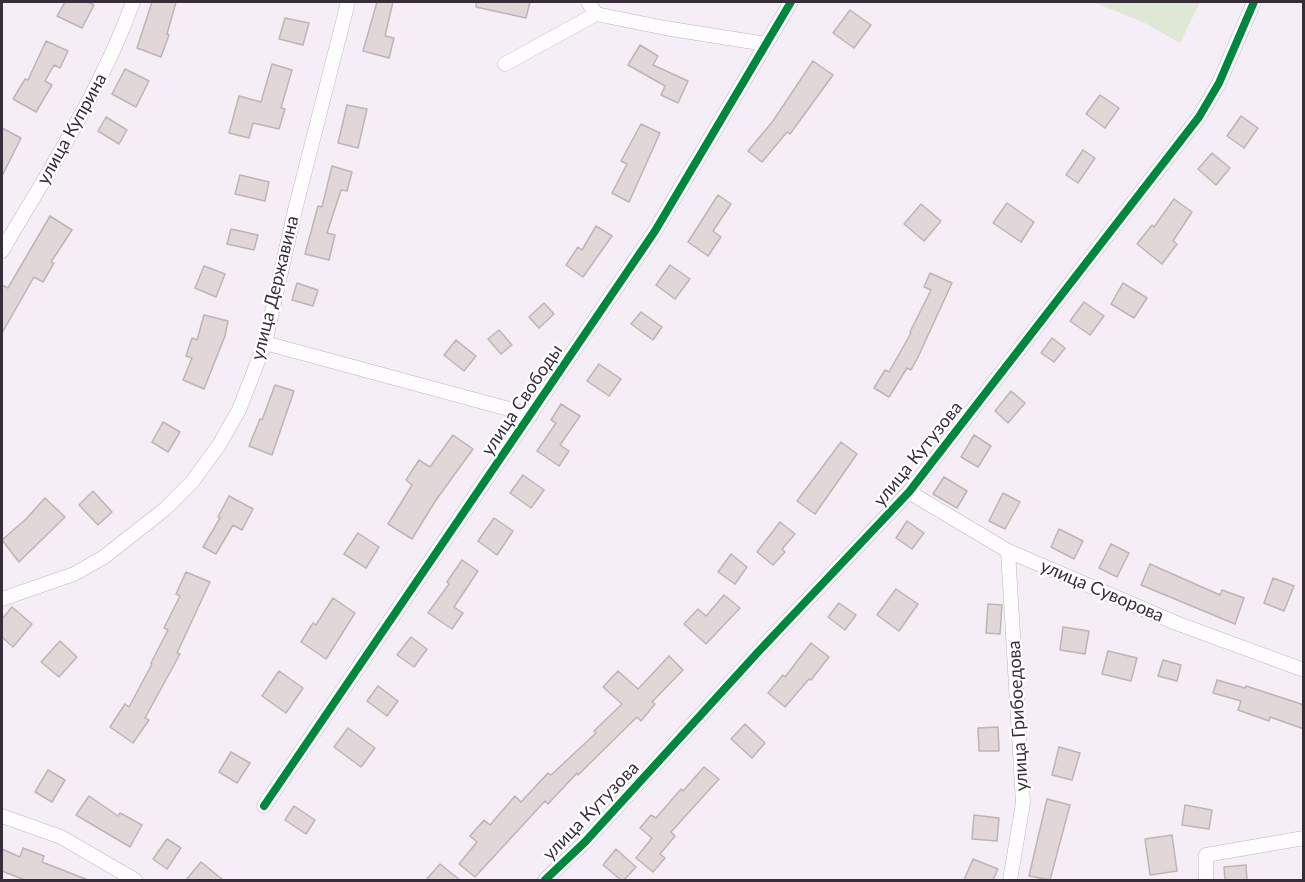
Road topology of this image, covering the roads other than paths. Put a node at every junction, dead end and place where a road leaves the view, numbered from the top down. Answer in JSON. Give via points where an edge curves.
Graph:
{"nodes":[{"id":1,"x":133,"y":2,"type":"edge"},
{"id":2,"x":348,"y":2,"type":"edge"},
{"id":3,"x":588,"y":2,"type":"edge"},
{"id":4,"x":791,"y":2,"type":"edge"},
{"id":5,"x":1254,"y":2,"type":"edge"},
{"id":6,"x":596,"y":14,"type":"junction"},
{"id":7,"x":766,"y":44,"type":"junction"},
{"id":8,"x":504,"y":64,"type":"dead end"},
{"id":9,"x":2,"y":251,"type":"edge"},
{"id":10,"x":265,"y":343,"type":"junction"},
{"id":11,"x":531,"y":415,"type":"junction"},
{"id":12,"x":909,"y":492,"type":"junction"},
{"id":13,"x":1008,"y":551,"type":"junction"},
{"id":14,"x":2,"y":599,"type":"edge"},
{"id":15,"x":1304,"y":670,"type":"edge"},
{"id":16,"x":264,"y":806,"type":"dead end"},
{"id":17,"x":2,"y":816,"type":"edge"},
{"id":18,"x":1304,"y":838,"type":"edge"},
{"id":19,"x":135,"y":880,"type":"edge"},
{"id":20,"x":545,"y":880,"type":"edge"},
{"id":21,"x":1010,"y":880,"type":"edge"},
{"id":22,"x":1206,"y":880,"type":"edge"}],
"edges":[{"from":1,"to":9,"type":"street","name":"улица Куприна","via":[[102,75]]},
{"from":2,"to":10,"type":"street","name":"улица Державина"},
{"from":3,"to":6,"type":"street"},
{"from":4,"to":7,"type":"street","name":"улица Свободы"},
{"from":5,"to":12,"type":"street","name":"улица Кутузова","via":[[1220,83],[1199,117]]},
{"from":6,"to":7,"type":"street"},
{"from":6,"to":8,"type":"street"},
{"from":7,"to":11,"type":"street","name":"улица Свободы","via":[[655,231]]},
{"from":10,"to":11,"type":"street"},
{"from":10,"to":14,"type":"street","name":"улица Державина","via":[[239,410],[219,445],[192,482],[165,509],[104,557],[38,588]]},
{"from":11,"to":16,"type":"street","name":"улица Свободы"},
{"from":12,"to":13,"type":"street","name":"улица Суворова"},
{"from":12,"to":20,"type":"street","name":"улица Кутузова","via":[[585,842]]},
{"from":13,"to":15,"type":"street","name":"улица Суворова","via":[[1176,623]]},
{"from":13,"to":21,"type":"street","name":"улица Грибоедова","via":[[1023,803]]},
{"from":17,"to":19,"type":"street","via":[[61,837]]},
{"from":18,"to":22,"type":"street","via":[[1206,855]]}]}
